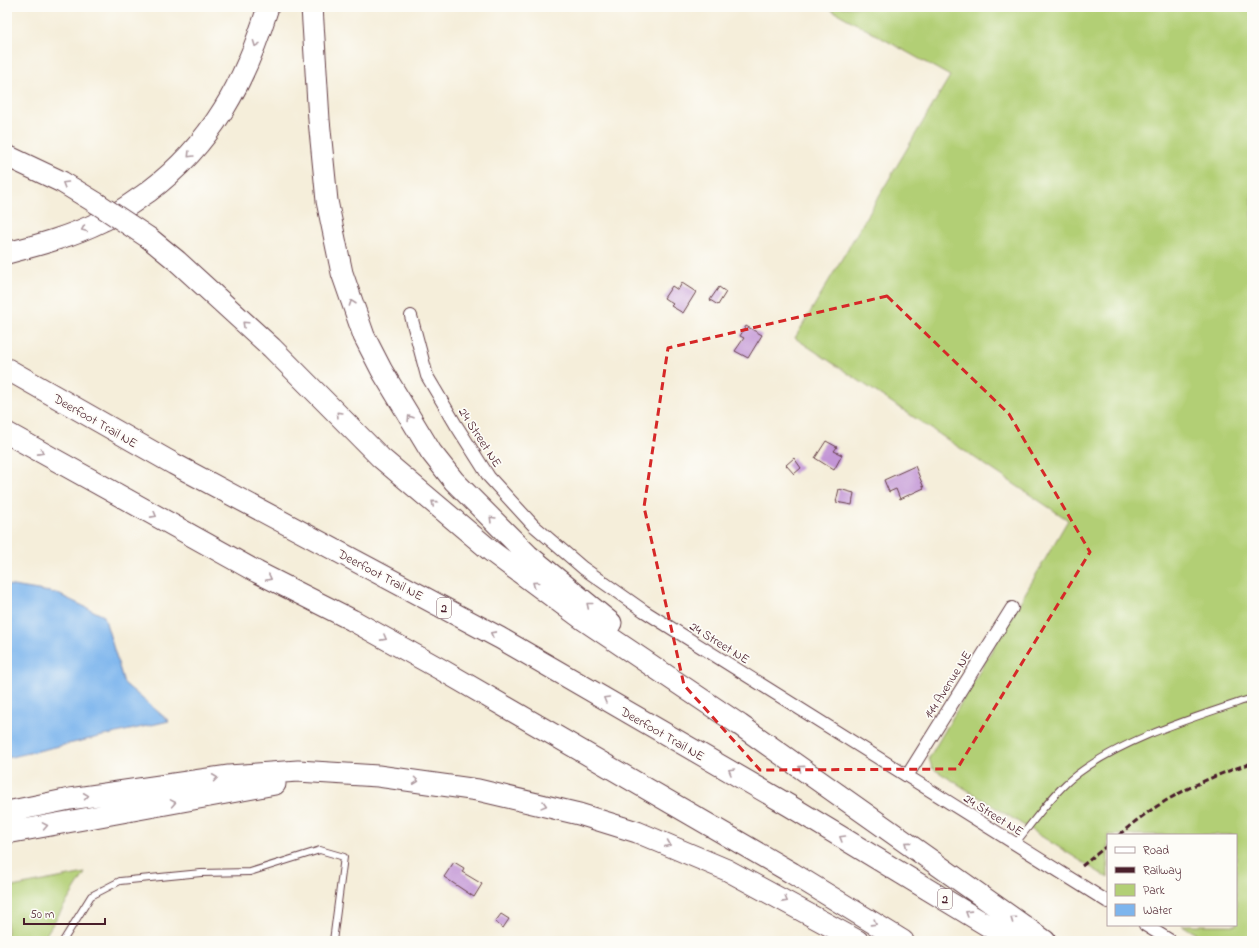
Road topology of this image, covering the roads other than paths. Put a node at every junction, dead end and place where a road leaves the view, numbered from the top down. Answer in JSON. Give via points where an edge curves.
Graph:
{"nodes":[{"id":1,"x":268,"y":7,"type":"edge"},
{"id":2,"x":312,"y":7,"type":"edge"},
{"id":3,"x":7,"y":156,"type":"edge"},
{"id":4,"x":7,"y":253,"type":"edge"},
{"id":5,"x":411,"y":316,"type":"dead end"},
{"id":6,"x":7,"y":369,"type":"edge"},
{"id":7,"x":7,"y":433,"type":"edge"},
{"id":8,"x":1012,"y":608,"type":"dead end"},
{"id":9,"x":1252,"y":698,"type":"edge"},
{"id":10,"x":740,"y":725,"type":"junction"},
{"id":11,"x":378,"y":776,"type":"junction"},
{"id":12,"x":907,"y":776,"type":"junction"},
{"id":13,"x":7,"y":812,"type":"edge"},
{"id":14,"x":7,"y":833,"type":"edge"},
{"id":15,"x":1015,"y":844,"type":"junction"},
{"id":16,"x":1107,"y":901,"type":"edge"},
{"id":17,"x":1147,"y":926,"type":"edge"},
{"id":18,"x":63,"y":941,"type":"edge"},
{"id":19,"x":332,"y":941,"type":"edge"},
{"id":20,"x":858,"y":941,"type":"edge"},
{"id":21,"x":903,"y":941,"type":"edge"},
{"id":22,"x":1013,"y":941,"type":"edge"},
{"id":23,"x":1045,"y":941,"type":"edge"},
{"id":24,"x":1171,"y":941,"type":"edge"}],
"edges":[{"from":1,"to":4,"type":"highway","one_way":true,"via":[[250,60],[225,107],[202,142],[175,169],[132,204],[103,221]]},
{"from":10,"to":2,"type":"highway","one_way":true,"via":[[528,555],[496,524],[454,481],[431,452],[382,370],[364,336],[342,273],[327,201]]},
{"from":10,"to":3,"type":"highway","one_way":true,"bridge":true,"via":[[584,620],[491,550],[381,458],[272,348],[177,261],[148,238],[62,182]]},
{"from":5,"to":12,"type":"street","name":"24 Street NE","via":[[428,376],[456,425],[489,477],[533,524],[583,568],[644,611]]},
{"from":22,"to":6,"type":"highway","name":"Deerfoot Trail NE","number":"2","one_way":true,"via":[[500,638],[174,464]]},
{"from":7,"to":21,"type":"highway","one_way":true,"via":[[223,553],[442,670]]},
{"from":8,"to":12,"type":"street","name":"144 Avenue NE"},
{"from":9,"to":15,"type":"lane","via":[[1173,725],[1105,756],[1071,779]]},
{"from":23,"to":10,"type":"highway","one_way":true},
{"from":13,"to":11,"type":"highway","one_way":true,"via":[[70,799],[229,776],[298,771]]},
{"from":14,"to":11,"type":"highway","one_way":true,"via":[[285,783]]},
{"from":11,"to":20,"type":"highway","one_way":true,"via":[[514,797],[637,832],[727,870]]},
{"from":12,"to":15,"type":"street","name":"24 Street NE"},
{"from":15,"to":16,"type":"street","name":"24 Street NE"},
{"from":17,"to":24,"type":"street"},
{"from":18,"to":19,"type":"lane","via":[[91,896],[120,881],[201,873],[250,872],[320,850],[344,857]]}]}
